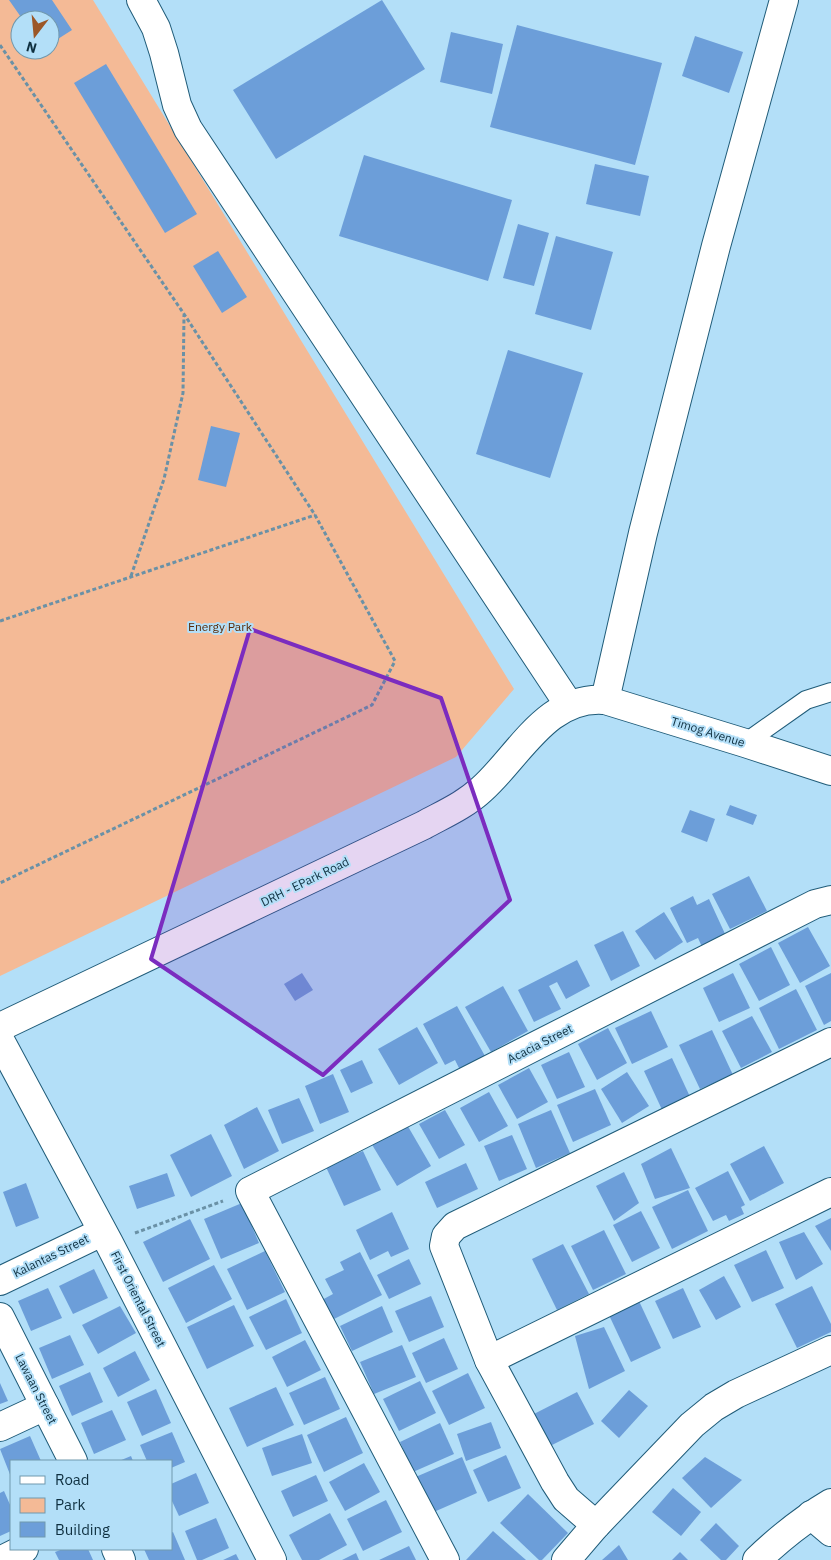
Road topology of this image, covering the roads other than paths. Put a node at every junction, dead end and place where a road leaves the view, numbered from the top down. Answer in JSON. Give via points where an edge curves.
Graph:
{"nodes":[{"id":1,"x":140,"y":0,"type":"edge"},
{"id":2,"x":784,"y":0,"type":"edge"},
{"id":3,"x":831,"y":692,"type":"edge"},
{"id":4,"x":586,"y":702,"type":"junction"},
{"id":5,"x":745,"y":743,"type":"junction"},
{"id":6,"x":831,"y":772,"type":"edge"},
{"id":7,"x":831,"y":900,"type":"edge"},
{"id":8,"x":0,"y":1028,"type":"edge"},
{"id":9,"x":0,"y":1040,"type":"edge"},
{"id":10,"x":831,"y":1042,"type":"edge"},
{"id":11,"x":831,"y":1192,"type":"edge"},
{"id":12,"x":106,"y":1237,"type":"junction"},
{"id":13,"x":0,"y":1281,"type":"edge"},
{"id":14,"x":0,"y":1317,"type":"edge"},
{"id":15,"x":831,"y":1350,"type":"edge"},
{"id":16,"x":489,"y":1360,"type":"junction"},
{"id":17,"x":45,"y":1406,"type":"junction"},
{"id":18,"x":0,"y":1427,"type":"edge"},
{"id":19,"x":72,"y":1460,"type":"edge"},
{"id":20,"x":824,"y":1517,"type":"edge"},
{"id":21,"x":596,"y":1525,"type":"junction"},
{"id":22,"x":22,"y":1550,"type":"edge"},
{"id":23,"x":2,"y":1560,"type":"edge"},
{"id":24,"x":272,"y":1560,"type":"edge"},
{"id":25,"x":445,"y":1560,"type":"edge"},
{"id":26,"x":566,"y":1560,"type":"edge"},
{"id":27,"x":757,"y":1560,"type":"edge"}],
"edges":[{"from":1,"to":4,"type":"street","via":[[156,28],[176,105],[188,129]]},
{"from":2,"to":4,"type":"street","via":[[716,246],[643,533]]},
{"from":3,"to":5,"type":"lane","via":[[806,700]]},
{"from":4,"to":5,"type":"street","name":"Timog Avenue"},
{"from":4,"to":8,"type":"street","name":"DRH - EPark Road","via":[[546,721],[482,790],[461,805]]},
{"from":5,"to":6,"type":"street","name":"Timog Avenue"},
{"from":7,"to":25,"type":"street","name":"Acacia Street","via":[[815,904],[250,1191]]},
{"from":9,"to":12,"type":"street","name":"First Oriental Street"},
{"from":10,"to":16,"type":"street","via":[[455,1226],[446,1236],[444,1246]]},
{"from":11,"to":16,"type":"street"},
{"from":12,"to":13,"type":"street","name":"Kalantas Street"},
{"from":12,"to":24,"type":"street","name":"First Oriental Street"},
{"from":14,"to":17,"type":"street","name":"Lawaan Street"},
{"from":15,"to":21,"type":"street","via":[[736,1394],[714,1408],[692,1425]]},
{"from":16,"to":21,"type":"street","via":[[558,1488]]},
{"from":17,"to":18,"type":"street"},
{"from":17,"to":19,"type":"street","name":"Lawaan Street"},
{"from":20,"to":27,"type":"street","via":[[775,1543]]},
{"from":21,"to":26,"type":"street"},
{"from":22,"to":23,"type":"street"}]}
